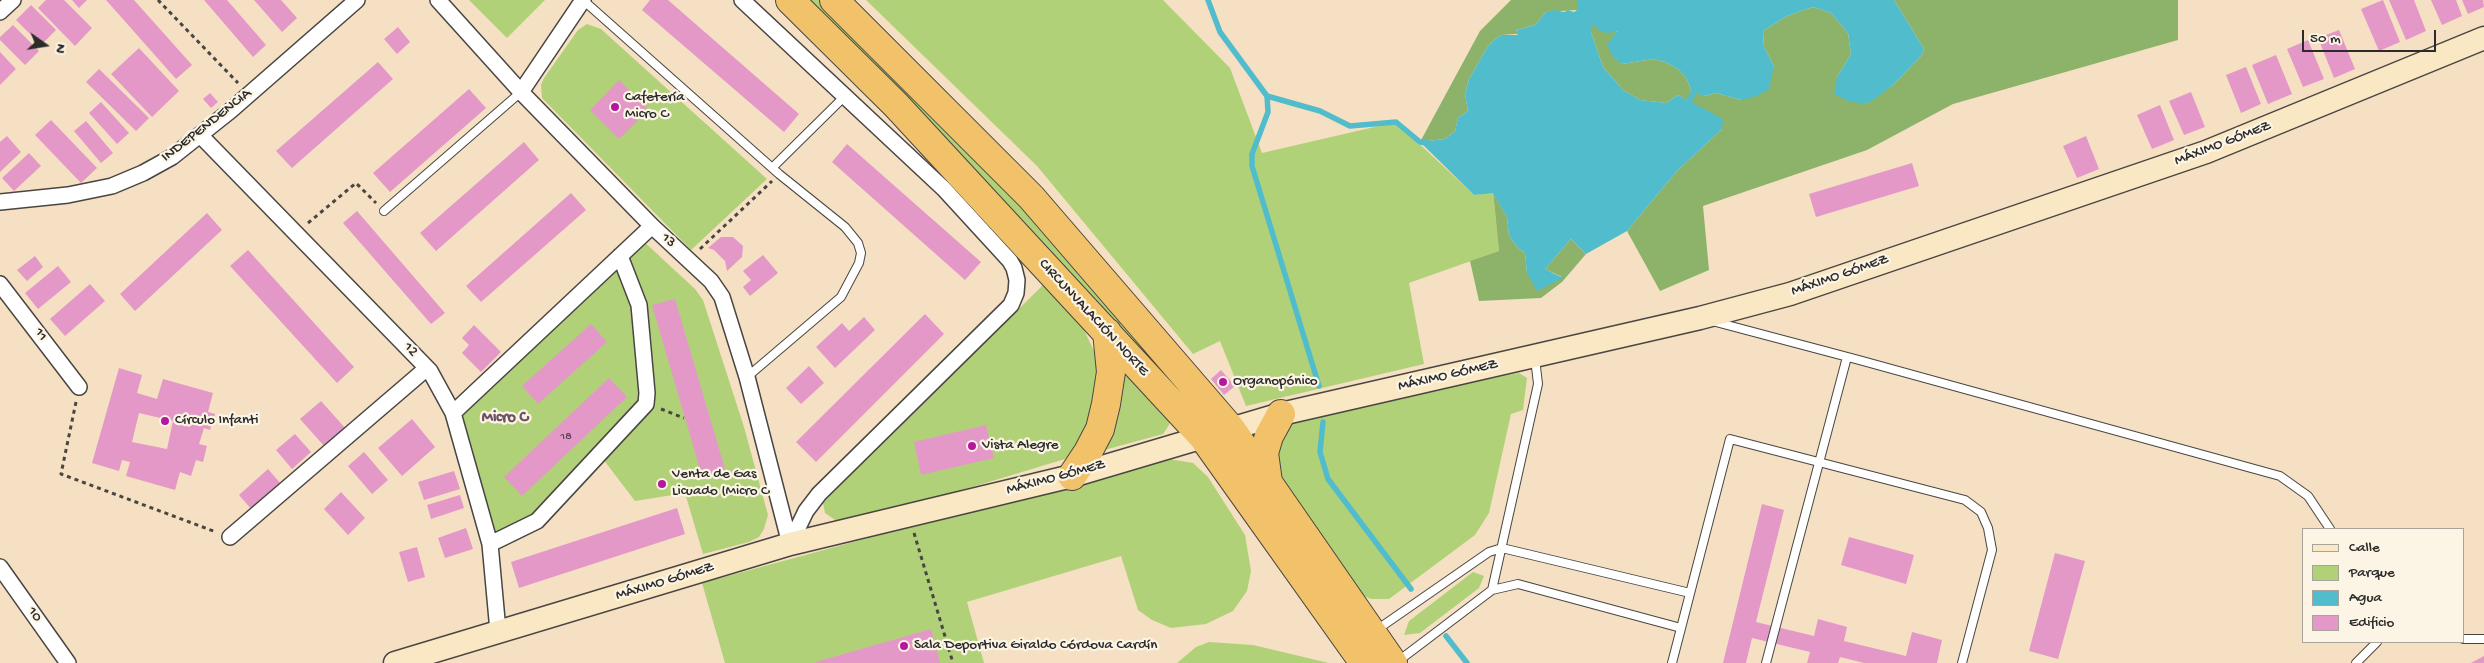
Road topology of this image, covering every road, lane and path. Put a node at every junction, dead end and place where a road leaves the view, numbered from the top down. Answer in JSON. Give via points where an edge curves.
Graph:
{"nodes":[{"id":1,"x":13,"y":0,"type":"edge"},
{"id":2,"x":158,"y":0,"type":"edge"},
{"id":3,"x":357,"y":0,"type":"edge"},
{"id":4,"x":438,"y":0,"type":"edge"},
{"id":5,"x":583,"y":0,"type":"edge"},
{"id":6,"x":742,"y":0,"type":"edge"},
{"id":7,"x":790,"y":0,"type":"edge"},
{"id":8,"x":834,"y":0,"type":"edge"},
{"id":9,"x":0,"y":12,"type":"edge"},
{"id":10,"x":2484,"y":38,"type":"edge"},
{"id":11,"x":521,"y":92,"type":"junction"},
{"id":12,"x":248,"y":94,"type":"junction"},
{"id":13,"x":845,"y":96,"type":"junction"},
{"id":14,"x":200,"y":135,"type":"junction"},
{"id":15,"x":773,"y":167,"type":"junction"},
{"id":16,"x":779,"y":174,"type":"junction"},
{"id":17,"x":0,"y":202,"type":"edge"},
{"id":18,"x":384,"y":211,"type":"joint"},
{"id":19,"x":652,"y":226,"type":"junction"},
{"id":20,"x":296,"y":232,"type":"junction"},
{"id":21,"x":620,"y":256,"type":"junction"},
{"id":22,"x":688,"y":260,"type":"junction"},
{"id":23,"x":0,"y":284,"type":"edge"},
{"id":24,"x":1700,"y":318,"type":"junction"},
{"id":25,"x":1107,"y":332,"type":"junction"},
{"id":26,"x":1535,"y":356,"type":"junction"},
{"id":27,"x":1847,"y":357,"type":"junction"},
{"id":28,"x":427,"y":368,"type":"junction"},
{"id":29,"x":746,"y":377,"type":"junction"},
{"id":30,"x":79,"y":387,"type":"joint"},
{"id":31,"x":646,"y":404,"type":"junction"},
{"id":32,"x":453,"y":413,"type":"junction"},
{"id":33,"x":1281,"y":414,"type":"junction"},
{"id":34,"x":684,"y":418,"type":"dead end"},
{"id":35,"x":1231,"y":429,"type":"junction"},
{"id":36,"x":1203,"y":437,"type":"junction"},
{"id":37,"x":1819,"y":462,"type":"junction"},
{"id":38,"x":1072,"y":476,"type":"junction"},
{"id":39,"x":1268,"y":482,"type":"junction"},
{"id":40,"x":908,"y":516,"type":"junction"},
{"id":41,"x":2329,"y":528,"type":"edge"},
{"id":42,"x":230,"y":537,"type":"joint"},
{"id":43,"x":490,"y":544,"type":"junction"},
{"id":44,"x":790,"y":544,"type":"junction"},
{"id":45,"x":1502,"y":548,"type":"junction"},
{"id":46,"x":0,"y":567,"type":"edge"},
{"id":47,"x":1492,"y":590,"type":"junction"},
{"id":48,"x":1690,"y":593,"type":"junction"},
{"id":49,"x":1681,"y":628,"type":"junction"},
{"id":50,"x":498,"y":631,"type":"junction"},
{"id":51,"x":2464,"y":639,"type":"edge"},
{"id":52,"x":2484,"y":639,"type":"edge"},
{"id":53,"x":2376,"y":643,"type":"edge"},
{"id":54,"x":1364,"y":648,"type":"edge"},
{"id":55,"x":68,"y":663,"type":"edge"},
{"id":56,"x":395,"y":663,"type":"edge"},
{"id":57,"x":953,"y":663,"type":"edge"},
{"id":58,"x":1394,"y":663,"type":"edge"},
{"id":59,"x":1672,"y":663,"type":"edge"},
{"id":60,"x":1766,"y":663,"type":"edge"},
{"id":61,"x":1962,"y":663,"type":"edge"},
{"id":62,"x":2356,"y":663,"type":"edge"}],
"edges":[{"from":1,"to":9,"type":"street"},
{"from":2,"to":12,"type":"path"},
{"from":3,"to":12,"type":"street","name":"INDEPENDENCIA"},
{"from":4,"to":11,"type":"street","name":"13"},
{"from":5,"to":11,"type":"street"},
{"from":5,"to":15,"type":"lane"},
{"from":6,"to":13,"type":"street"},
{"from":7,"to":25,"type":"highway","name":"CIRCUNVALACIÓN NORTE","via":[[896,105]]},
{"from":8,"to":35,"type":"highway","name":"CIRCUNVALACIÓN NORTE","via":[[1031,197]]},
{"from":10,"to":24,"type":"street","name":"MÁXIMO GÓMEZ","via":[[2206,152],[1790,294]]},
{"from":11,"to":18,"type":"lane"},
{"from":11,"to":19,"type":"street","name":"13"},
{"from":12,"to":14,"type":"street","name":"INDEPENDENCIA"},
{"from":13,"to":15,"type":"lane"},
{"from":13,"to":44,"type":"street","via":[[944,189],[1010,261],[1017,280],[1016,293],[1012,305],[818,494]]},
{"from":14,"to":17,"type":"street","name":"INDEPENDENCIA","via":[[172,157],[112,186],[68,195]]},
{"from":14,"to":20,"type":"street","name":"12"},
{"from":15,"to":16,"type":"lane"},
{"from":16,"to":22,"type":"path"},
{"from":16,"to":29,"type":"lane","via":[[845,227],[858,243],[859,264],[841,297]]},
{"from":18,"to":20,"type":"path","via":[[356,182]]},
{"from":19,"to":21,"type":"street"},
{"from":19,"to":22,"type":"street","name":"13"},
{"from":20,"to":28,"type":"street","name":"12"},
{"from":21,"to":31,"type":"street","via":[[639,306]]},
{"from":21,"to":32,"type":"street"},
{"from":22,"to":29,"type":"street","name":"13","via":[[711,281],[722,298]]},
{"from":23,"to":30,"type":"street","name":"11"},
{"from":24,"to":26,"type":"street","name":"MÁXIMO GÓMEZ"},
{"from":24,"to":27,"type":"lane"},
{"from":25,"to":36,"type":"highway","name":"CIRCUNVALACIÓN NORTE"},
{"from":25,"to":38,"type":"highway","via":[[1111,372],[1100,429]]},
{"from":26,"to":33,"type":"street","name":"MÁXIMO GÓMEZ"},
{"from":26,"to":45,"type":"lane","via":[[1538,384]]},
{"from":27,"to":37,"type":"lane"},
{"from":27,"to":41,"type":"lane","via":[[2280,476],[2308,496]]},
{"from":28,"to":32,"type":"street","name":"12"},
{"from":28,"to":42,"type":"street"},
{"from":29,"to":44,"type":"street","name":"13"},
{"from":30,"to":42,"type":"path","via":[[61,474]]},
{"from":31,"to":34,"type":"path"},
{"from":31,"to":43,"type":"street","via":[[537,521]]},
{"from":32,"to":43,"type":"street","name":"12"},
{"from":33,"to":35,"type":"street","name":"MÁXIMO GÓMEZ"},
{"from":33,"to":39,"type":"highway","via":[[1264,453]]},
{"from":35,"to":36,"type":"street","name":"MÁXIMO GÓMEZ"},
{"from":35,"to":39,"type":"highway","name":"CIRCUNVALACIÓN NORTE"},
{"from":36,"to":38,"type":"street","name":"MÁXIMO GÓMEZ"},
{"from":36,"to":54,"type":"highway","name":"CIRCUNVALACIÓN NORTE"},
{"from":37,"to":48,"type":"lane","via":[[1730,439]]},
{"from":37,"to":60,"type":"lane"},
{"from":37,"to":61,"type":"lane","via":[[1966,500],[1981,512],[1992,550]]},
{"from":38,"to":40,"type":"street","name":"MÁXIMO GÓMEZ"},
{"from":39,"to":54,"type":"highway","name":"CIRCUNVALACIÓN NORTE"},
{"from":40,"to":44,"type":"street","name":"MÁXIMO GÓMEZ"},
{"from":40,"to":57,"type":"path"},
{"from":43,"to":50,"type":"street","name":"12"},
{"from":44,"to":50,"type":"street","name":"MÁXIMO GÓMEZ"},
{"from":45,"to":47,"type":"lane"},
{"from":45,"to":48,"type":"lane"},
{"from":45,"to":54,"type":"lane","via":[[1489,552]]},
{"from":46,"to":55,"type":"street","name":"10"},
{"from":47,"to":49,"type":"lane","via":[[1518,584]]},
{"from":47,"to":58,"type":"lane"},
{"from":48,"to":49,"type":"lane"},
{"from":49,"to":59,"type":"lane"},
{"from":50,"to":56,"type":"street","name":"MÁXIMO GÓMEZ"},
{"from":51,"to":52,"type":"lane"},
{"from":53,"to":62,"type":"lane"},
{"from":54,"to":58,"type":"highway","name":"CIRCUNVALACIÓN NORTE"}]}
